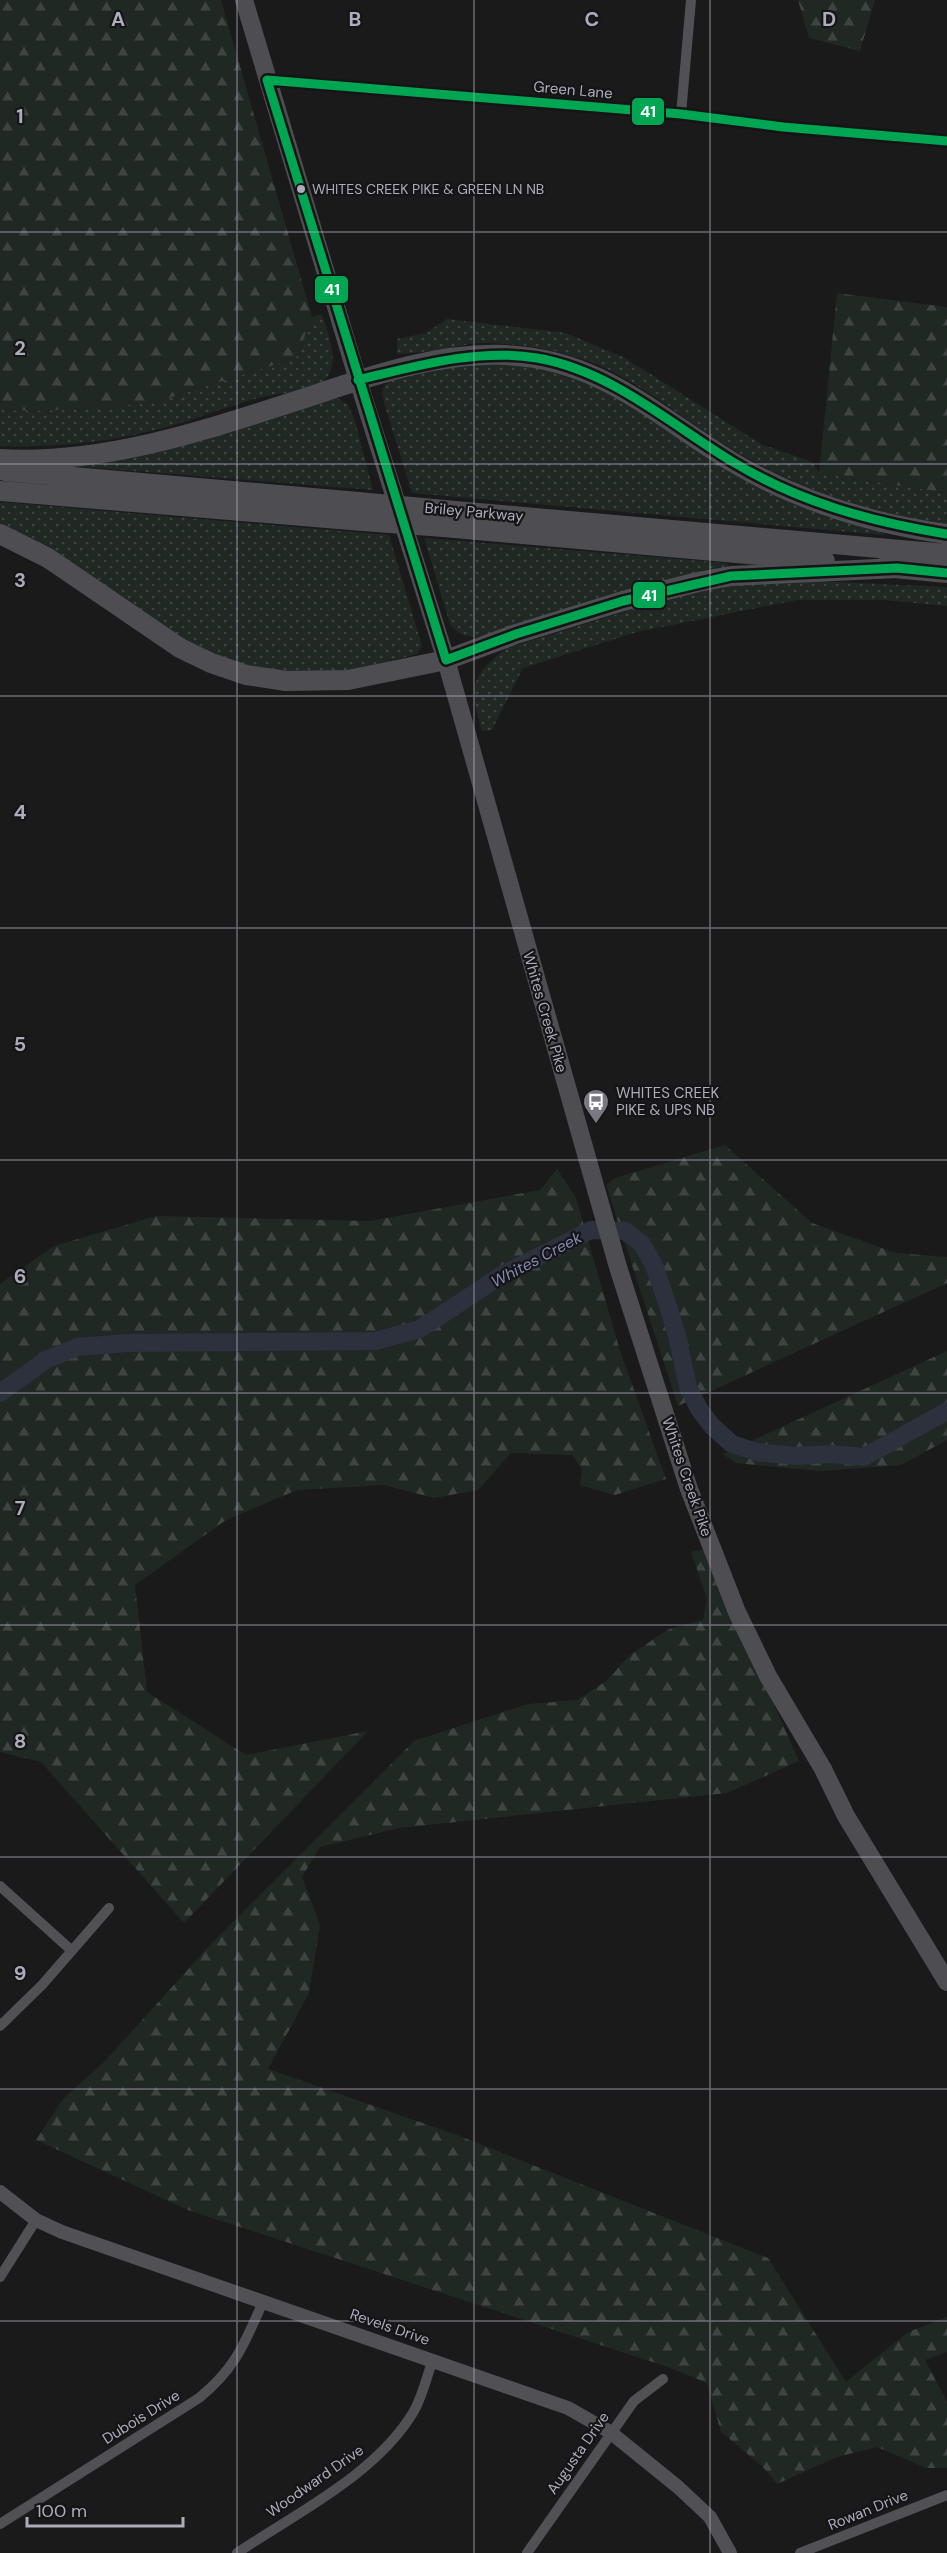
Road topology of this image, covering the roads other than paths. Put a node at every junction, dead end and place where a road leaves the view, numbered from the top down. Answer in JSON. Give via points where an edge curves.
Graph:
{"nodes":[{"id":1,"x":244,"y":0,"type":"edge"},
{"id":2,"x":690,"y":0,"type":"edge"},
{"id":3,"x":267,"y":80,"type":"junction"},
{"id":4,"x":681,"y":114,"type":"junction"},
{"id":5,"x":947,"y":141,"type":"edge"},
{"id":6,"x":357,"y":380,"type":"junction"},
{"id":7,"x":0,"y":459,"type":"edge"},
{"id":8,"x":0,"y":471,"type":"edge"},
{"id":9,"x":0,"y":491,"type":"edge"},
{"id":10,"x":361,"y":511,"type":"junction"},
{"id":11,"x":0,"y":534,"type":"edge"},
{"id":12,"x":947,"y":534,"type":"edge"},
{"id":13,"x":947,"y":554,"type":"edge"},
{"id":14,"x":897,"y":568,"type":"junction"},
{"id":15,"x":947,"y":573,"type":"edge"},
{"id":16,"x":446,"y":660,"type":"junction"},
{"id":17,"x":0,"y":1886,"type":"edge"},
{"id":18,"x":109,"y":1908,"type":"dead end"},
{"id":19,"x":71,"y":1950,"type":"junction"},
{"id":20,"x":947,"y":1982,"type":"edge"},
{"id":21,"x":0,"y":2026,"type":"edge"},
{"id":22,"x":0,"y":2192,"type":"edge"},
{"id":23,"x":36,"y":2220,"type":"junction"},
{"id":24,"x":0,"y":2277,"type":"edge"},
{"id":25,"x":263,"y":2302,"type":"junction"},
{"id":26,"x":433,"y":2359,"type":"junction"},
{"id":27,"x":663,"y":2379,"type":"dead end"},
{"id":28,"x":610,"y":2432,"type":"junction"},
{"id":29,"x":947,"y":2495,"type":"edge"},
{"id":30,"x":0,"y":2524,"type":"edge"},
{"id":31,"x":252,"y":2543,"type":"junction"},
{"id":32,"x":237,"y":2553,"type":"edge"},
{"id":33,"x":258,"y":2553,"type":"edge"},
{"id":34,"x":527,"y":2553,"type":"edge"},
{"id":35,"x":730,"y":2553,"type":"edge"},
{"id":36,"x":800,"y":2553,"type":"edge"}],
"edges":[{"from":1,"to":3,"type":"main road","name":"Whites Creek Pike"},
{"from":2,"to":4,"type":"street"},
{"from":3,"to":4,"type":"street","name":"Green Lane"},
{"from":3,"to":6,"type":"main road","name":"Whites Creek Pike"},
{"from":4,"to":5,"type":"street","name":"Green Lane"},
{"from":6,"to":7,"type":"highway","via":[[132,449],[90,456]]},
{"from":6,"to":12,"type":"highway","via":[[473,356],[505,355],[563,364],[621,388],[733,463],[799,495],[857,516]]},
{"from":6,"to":16,"type":"main road","name":"Whites Creek Pike"},
{"from":8,"to":10,"type":"highway","name":"Briley Parkway"},
{"from":9,"to":10,"type":"highway","name":"Briley Parkway"},
{"from":10,"to":13,"type":"highway","name":"Briley Parkway","bridge":true,"via":[[455,511]]},
{"from":10,"to":14,"type":"highway","name":"Briley Parkway","bridge":true,"via":[[444,527]]},
{"from":11,"to":16,"type":"highway","via":[[48,558],[180,648],[246,675],[286,681],[348,680]]},
{"from":14,"to":15,"type":"highway","name":"Briley Parkway"},
{"from":14,"to":16,"type":"highway","via":[[731,576],[698,582],[516,634]]},
{"from":16,"to":20,"type":"main road","name":"Whites Creek Pike","via":[[594,1186],[684,1475],[737,1612],[768,1676],[846,1816]]},
{"from":17,"to":19,"type":"street"},
{"from":18,"to":19,"type":"street"},
{"from":19,"to":21,"type":"street"},
{"from":22,"to":23,"type":"street","name":"Revels Drive"},
{"from":23,"to":24,"type":"street"},
{"from":23,"to":25,"type":"street","name":"Revels Drive","via":[[93,2244]]},
{"from":25,"to":26,"type":"street","name":"Revels Drive"},
{"from":25,"to":30,"type":"street","name":"Dubois Drive","via":[[234,2362],[199,2398]]},
{"from":26,"to":28,"type":"street","name":"Revels Drive","via":[[568,2408]]},
{"from":26,"to":31,"type":"street","name":"Woodward Drive","via":[[415,2409],[374,2459]]},
{"from":27,"to":28,"type":"street","name":"Augusta Drive","via":[[634,2400]]},
{"from":28,"to":34,"type":"street","name":"Augusta Drive"},
{"from":28,"to":35,"type":"street","name":"Revels Drive","via":[[710,2517]]},
{"from":29,"to":36,"type":"street","name":"Rowan Drive"},
{"from":31,"to":32,"type":"street","name":"Woodward Drive"},
{"from":31,"to":33,"type":"street"}]}
